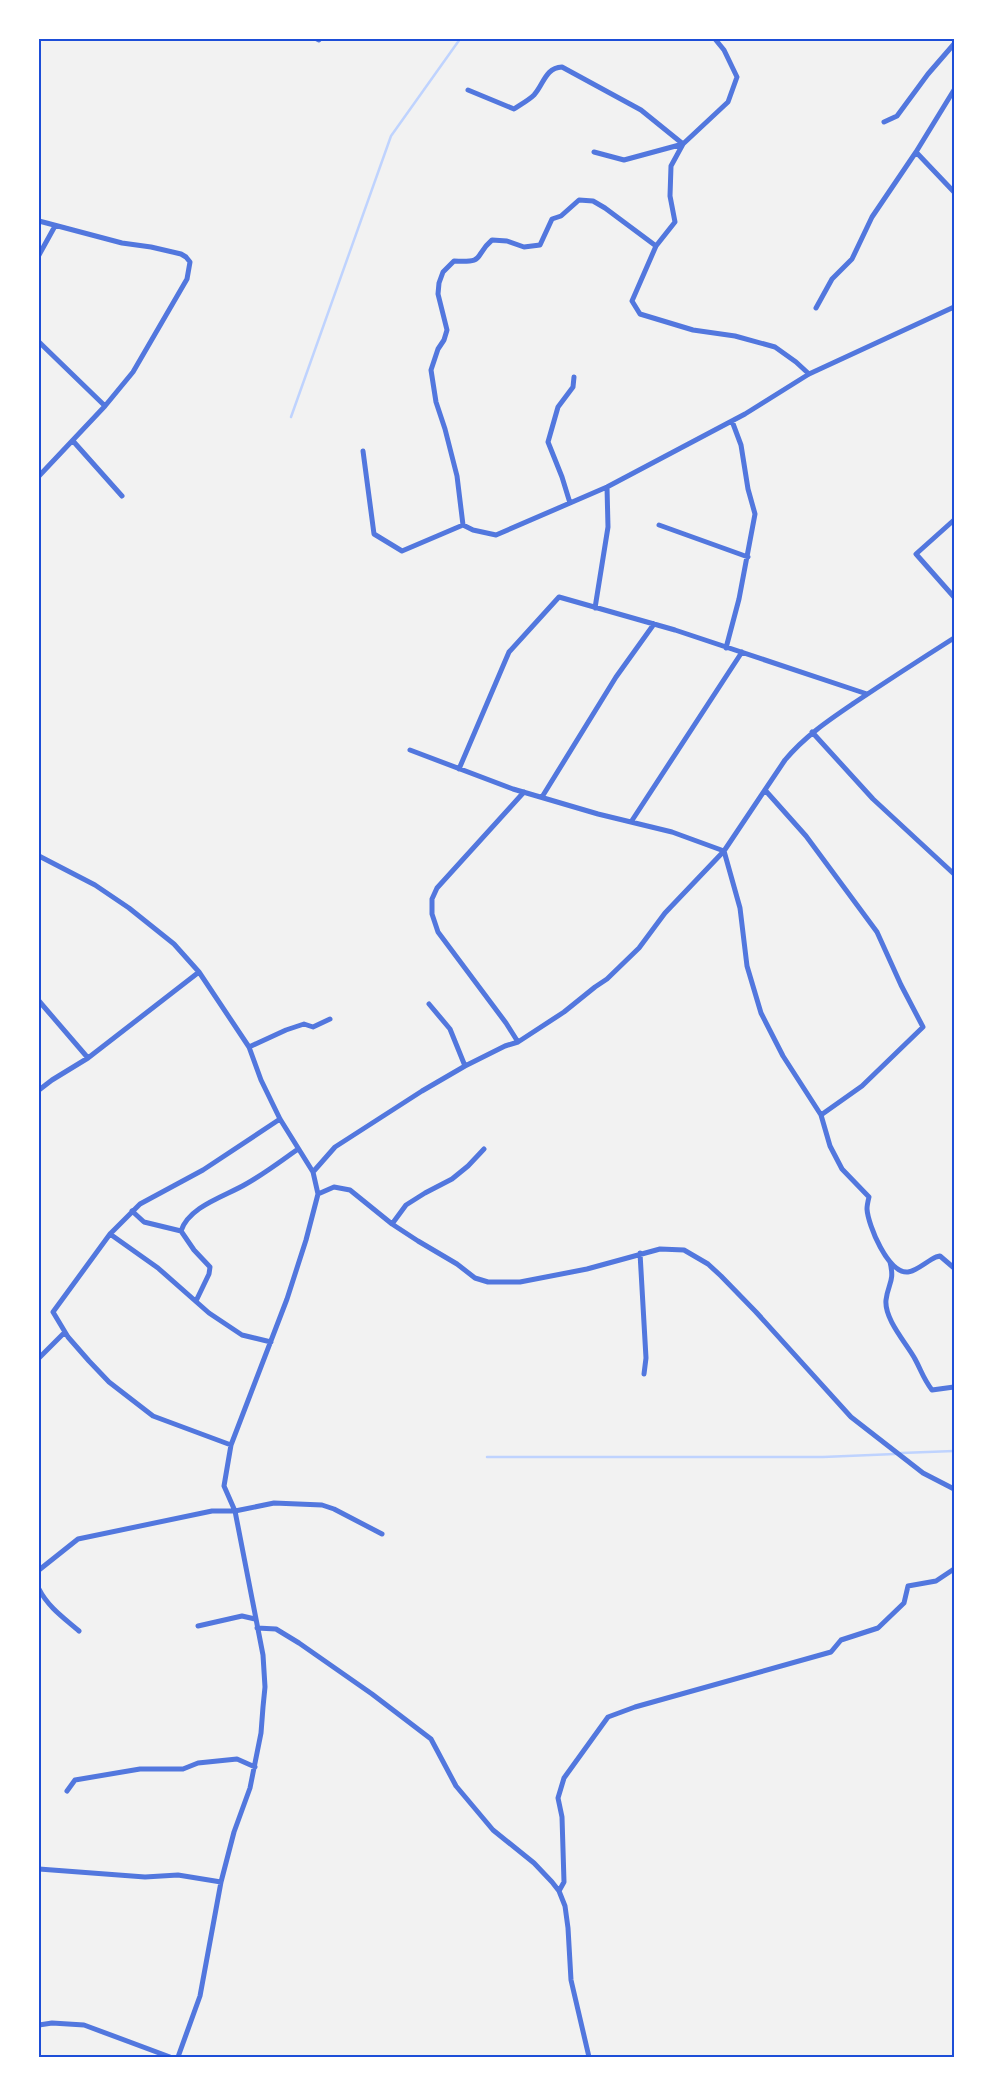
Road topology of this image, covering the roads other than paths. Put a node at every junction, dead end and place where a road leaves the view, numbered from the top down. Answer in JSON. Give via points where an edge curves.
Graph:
{"nodes":[{"id":1,"x":715,"y":39,"type":"edge"},
{"id":2,"x":954,"y":44,"type":"edge"},
{"id":3,"x":468,"y":90,"type":"dead end"},
{"id":4,"x":954,"y":90,"type":"edge"},
{"id":5,"x":884,"y":122,"type":"dead end"},
{"id":6,"x":683,"y":144,"type":"junction"},
{"id":7,"x":594,"y":152,"type":"dead end"},
{"id":8,"x":916,"y":152,"type":"junction"},
{"id":9,"x":954,"y":192,"type":"edge"},
{"id":10,"x":39,"y":221,"type":"edge"},
{"id":11,"x":55,"y":226,"type":"junction"},
{"id":12,"x":656,"y":246,"type":"junction"},
{"id":13,"x":39,"y":255,"type":"edge"},
{"id":14,"x":954,"y":307,"type":"edge"},
{"id":15,"x":816,"y":308,"type":"dead end"},
{"id":16,"x":39,"y":342,"type":"edge"},
{"id":17,"x":809,"y":374,"type":"junction"},
{"id":18,"x":574,"y":377,"type":"dead end"},
{"id":19,"x":105,"y":406,"type":"junction"},
{"id":20,"x":732,"y":421,"type":"junction"},
{"id":21,"x":73,"y":441,"type":"junction"},
{"id":22,"x":363,"y":451,"type":"dead end"},
{"id":23,"x":39,"y":476,"type":"edge"},
{"id":24,"x":607,"y":487,"type":"junction"},
{"id":25,"x":122,"y":496,"type":"dead end"},
{"id":26,"x":570,"y":503,"type":"junction"},
{"id":27,"x":954,"y":520,"type":"edge"},
{"id":28,"x":463,"y":525,"type":"junction"},
{"id":29,"x":659,"y":525,"type":"dead end"},
{"id":30,"x":748,"y":557,"type":"junction"},
{"id":31,"x":954,"y":597,"type":"edge"},
{"id":32,"x":595,"y":608,"type":"junction"},
{"id":33,"x":654,"y":624,"type":"junction"},
{"id":34,"x":954,"y":638,"type":"edge"},
{"id":35,"x":726,"y":648,"type":"junction"},
{"id":36,"x":742,"y":652,"type":"junction"},
{"id":37,"x":867,"y":694,"type":"junction"},
{"id":38,"x":812,"y":732,"type":"junction"},
{"id":39,"x":410,"y":750,"type":"dead end"},
{"id":40,"x":459,"y":769,"type":"junction"},
{"id":41,"x":765,"y":790,"type":"junction"},
{"id":42,"x":524,"y":792,"type":"junction"},
{"id":43,"x":542,"y":797,"type":"junction"},
{"id":44,"x":631,"y":822,"type":"junction"},
{"id":45,"x":724,"y":852,"type":"junction"},
{"id":46,"x":39,"y":856,"type":"edge"},
{"id":47,"x":954,"y":874,"type":"edge"},
{"id":48,"x":199,"y":972,"type":"junction"},
{"id":49,"x":39,"y":1001,"type":"edge"},
{"id":50,"x":430,"y":1004,"type":"dead end"},
{"id":51,"x":330,"y":1019,"type":"dead end"},
{"id":52,"x":518,"y":1042,"type":"junction"},
{"id":53,"x":249,"y":1047,"type":"junction"},
{"id":54,"x":88,"y":1058,"type":"junction"},
{"id":55,"x":465,"y":1066,"type":"junction"},
{"id":56,"x":39,"y":1090,"type":"edge"},
{"id":57,"x":821,"y":1115,"type":"junction"},
{"id":58,"x":280,"y":1118,"type":"junction"},
{"id":59,"x":298,"y":1149,"type":"junction"},
{"id":60,"x":484,"y":1149,"type":"dead end"},
{"id":61,"x":313,"y":1172,"type":"junction"},
{"id":62,"x":318,"y":1194,"type":"junction"},
{"id":63,"x":132,"y":1212,"type":"junction"},
{"id":64,"x":392,"y":1224,"type":"junction"},
{"id":65,"x":181,"y":1231,"type":"junction"},
{"id":66,"x":110,"y":1234,"type":"junction"},
{"id":67,"x":640,"y":1253,"type":"junction"},
{"id":68,"x":890,"y":1259,"type":"junction"},
{"id":69,"x":954,"y":1268,"type":"edge"},
{"id":70,"x":196,"y":1301,"type":"junction"},
{"id":71,"x":65,"y":1332,"type":"junction"},
{"id":72,"x":271,"y":1342,"type":"junction"},
{"id":73,"x":39,"y":1358,"type":"edge"},
{"id":74,"x":644,"y":1374,"type":"dead end"},
{"id":75,"x":954,"y":1387,"type":"edge"},
{"id":76,"x":231,"y":1445,"type":"junction"},
{"id":77,"x":954,"y":1489,"type":"edge"},
{"id":78,"x":234,"y":1511,"type":"junction"},
{"id":79,"x":382,"y":1534,"type":"dead end"},
{"id":80,"x":954,"y":1569,"type":"edge"},
{"id":81,"x":39,"y":1570,"type":"edge"},
{"id":82,"x":39,"y":1589,"type":"edge"},
{"id":83,"x":255,"y":1619,"type":"junction"},
{"id":84,"x":198,"y":1626,"type":"dead end"},
{"id":85,"x":257,"y":1628,"type":"junction"},
{"id":86,"x":79,"y":1631,"type":"dead end"},
{"id":87,"x":255,"y":1767,"type":"junction"},
{"id":88,"x":67,"y":1791,"type":"dead end"},
{"id":89,"x":39,"y":1869,"type":"edge"},
{"id":90,"x":221,"y":1882,"type":"junction"},
{"id":91,"x":559,"y":1891,"type":"junction"},
{"id":92,"x":39,"y":2025,"type":"edge"},
{"id":93,"x":170,"y":2057,"type":"edge"},
{"id":94,"x":178,"y":2057,"type":"edge"},
{"id":95,"x":589,"y":2057,"type":"edge"}],
"edges":[{"from":1,"to":6,"type":"street","via":[[737,77],[728,102]]},
{"from":2,"to":5,"type":"street","via":[[897,116]]},
{"from":3,"to":6,"type":"street","via":[[514,109],[534,95],[547,74],[562,66],[641,110]]},
{"from":4,"to":8,"type":"street"},
{"from":6,"to":7,"type":"street","via":[[624,160]]},
{"from":6,"to":12,"type":"street","via":[[671,166],[670,196],[675,222]]},
{"from":8,"to":9,"type":"street"},
{"from":8,"to":15,"type":"street","via":[[872,217],[852,259],[832,279]]},
{"from":10,"to":11,"type":"street"},
{"from":11,"to":13,"type":"street"},
{"from":11,"to":19,"type":"street","via":[[122,244],[181,254],[190,262],[187,279],[133,372]]},
{"from":12,"to":17,"type":"street","via":[[632,301],[640,314],[693,330],[735,336],[775,348]]},
{"from":12,"to":28,"type":"street","via":[[593,200],[579,200],[561,216],[552,219],[540,245],[524,247],[492,240],[475,261],[454,261],[443,272],[438,294],[447,330],[431,370],[436,402],[457,476]]},
{"from":14,"to":17,"type":"street"},
{"from":16,"to":19,"type":"street"},
{"from":17,"to":20,"type":"street"},
{"from":18,"to":26,"type":"street","via":[[573,387],[558,407],[548,442]]},
{"from":19,"to":21,"type":"street"},
{"from":20,"to":24,"type":"street"},
{"from":20,"to":30,"type":"street","via":[[741,445],[755,514]]},
{"from":21,"to":23,"type":"street"},
{"from":21,"to":25,"type":"street"},
{"from":22,"to":28,"type":"street","via":[[374,534],[402,551]]},
{"from":24,"to":26,"type":"street"},
{"from":24,"to":32,"type":"street","via":[[608,527]]},
{"from":26,"to":28,"type":"street","via":[[496,534]]},
{"from":27,"to":31,"type":"street","via":[[916,554]]},
{"from":29,"to":30,"type":"street"},
{"from":30,"to":35,"type":"street"},
{"from":32,"to":33,"type":"street"},
{"from":32,"to":40,"type":"street","via":[[559,597],[509,652]]},
{"from":33,"to":35,"type":"street"},
{"from":33,"to":43,"type":"street","via":[[616,677]]},
{"from":34,"to":37,"type":"street"},
{"from":35,"to":36,"type":"street"},
{"from":36,"to":37,"type":"street"},
{"from":36,"to":44,"type":"street"},
{"from":37,"to":38,"type":"street"},
{"from":38,"to":41,"type":"street","via":[[785,760]]},
{"from":38,"to":47,"type":"street","via":[[873,799]]},
{"from":39,"to":40,"type":"street"},
{"from":40,"to":42,"type":"street"},
{"from":41,"to":45,"type":"street"},
{"from":41,"to":57,"type":"street","via":[[806,836],[877,932],[924,1027],[862,1086]]},
{"from":42,"to":43,"type":"street"},
{"from":42,"to":52,"type":"street","via":[[437,888],[432,898],[432,914],[438,932]]},
{"from":43,"to":44,"type":"street"},
{"from":44,"to":45,"type":"street","via":[[672,832]]},
{"from":45,"to":52,"type":"street","via":[[666,913],[639,948],[607,979]]},
{"from":45,"to":57,"type":"street","via":[[740,908],[747,966],[761,1013],[783,1056]]},
{"from":46,"to":48,"type":"street","via":[[95,885],[129,908],[174,944]]},
{"from":48,"to":53,"type":"street"},
{"from":48,"to":54,"type":"street"},
{"from":49,"to":54,"type":"street"},
{"from":50,"to":55,"type":"street","via":[[450,1029]]},
{"from":51,"to":53,"type":"street","via":[[313,1027],[304,1024],[286,1030]]},
{"from":52,"to":55,"type":"street"},
{"from":53,"to":58,"type":"street"},
{"from":54,"to":56,"type":"street"},
{"from":55,"to":61,"type":"street","via":[[335,1147]]},
{"from":57,"to":68,"type":"street","via":[[830,1146],[842,1169],[869,1197],[869,1221],[878,1246]]},
{"from":58,"to":59,"type":"street"},
{"from":58,"to":63,"type":"street","via":[[203,1170],[140,1204]]},
{"from":59,"to":61,"type":"street"},
{"from":59,"to":65,"type":"street","via":[[247,1184],[208,1203],[184,1223]]},
{"from":60,"to":64,"type":"street","via":[[452,1178],[406,1205]]},
{"from":61,"to":62,"type":"street"},
{"from":62,"to":64,"type":"street","via":[[334,1187],[350,1190]]},
{"from":62,"to":72,"type":"street","via":[[288,1299]]},
{"from":63,"to":65,"type":"street","via":[[144,1222]]},
{"from":63,"to":66,"type":"street"},
{"from":64,"to":67,"type":"street","via":[[475,1278],[488,1282],[520,1282],[587,1269]]},
{"from":65,"to":70,"type":"street","via":[[210,1267]]},
{"from":66,"to":70,"type":"street","via":[[158,1268]]},
{"from":66,"to":71,"type":"street","via":[[53,1312]]},
{"from":67,"to":74,"type":"street","via":[[646,1358]]},
{"from":67,"to":77,"type":"street","via":[[660,1249],[684,1250],[708,1264],[851,1417],[923,1473]]},
{"from":68,"to":69,"type":"street","via":[[902,1271],[908,1272],[940,1256]]},
{"from":68,"to":75,"type":"street","via":[[894,1275],[886,1301],[889,1315],[922,1378],[932,1390]]},
{"from":70,"to":72,"type":"street","via":[[242,1335]]},
{"from":71,"to":73,"type":"street"},
{"from":71,"to":76,"type":"street","via":[[110,1382],[154,1416]]},
{"from":72,"to":76,"type":"street"},
{"from":76,"to":78,"type":"street","via":[[224,1486]]},
{"from":78,"to":79,"type":"street","via":[[274,1503],[322,1505]]},
{"from":78,"to":81,"type":"street","via":[[212,1511],[78,1539]]},
{"from":78,"to":83,"type":"street"},
{"from":80,"to":91,"type":"street","via":[[936,1581],[908,1586],[904,1603],[878,1628],[841,1640],[831,1652],[608,1717],[564,1778],[558,1798],[562,1817],[564,1882]]},
{"from":82,"to":86,"type":"street","via":[[53,1610]]},
{"from":83,"to":84,"type":"street","via":[[242,1616]]},
{"from":83,"to":85,"type":"street"},
{"from":85,"to":87,"type":"street","via":[[265,1687]]},
{"from":85,"to":91,"type":"street","via":[[276,1629],[299,1643],[431,1739],[456,1786],[493,1830],[534,1863]]},
{"from":87,"to":88,"type":"street","via":[[236,1759],[198,1763],[183,1769],[120,1772],[76,1780]]},
{"from":87,"to":90,"type":"street"},
{"from":89,"to":90,"type":"street","via":[[145,1877],[178,1875]]},
{"from":90,"to":94,"type":"street","via":[[200,1996]]},
{"from":91,"to":95,"type":"street","via":[[568,1928],[570,1980]]},
{"from":92,"to":93,"type":"street","via":[[84,2025]]}]}
